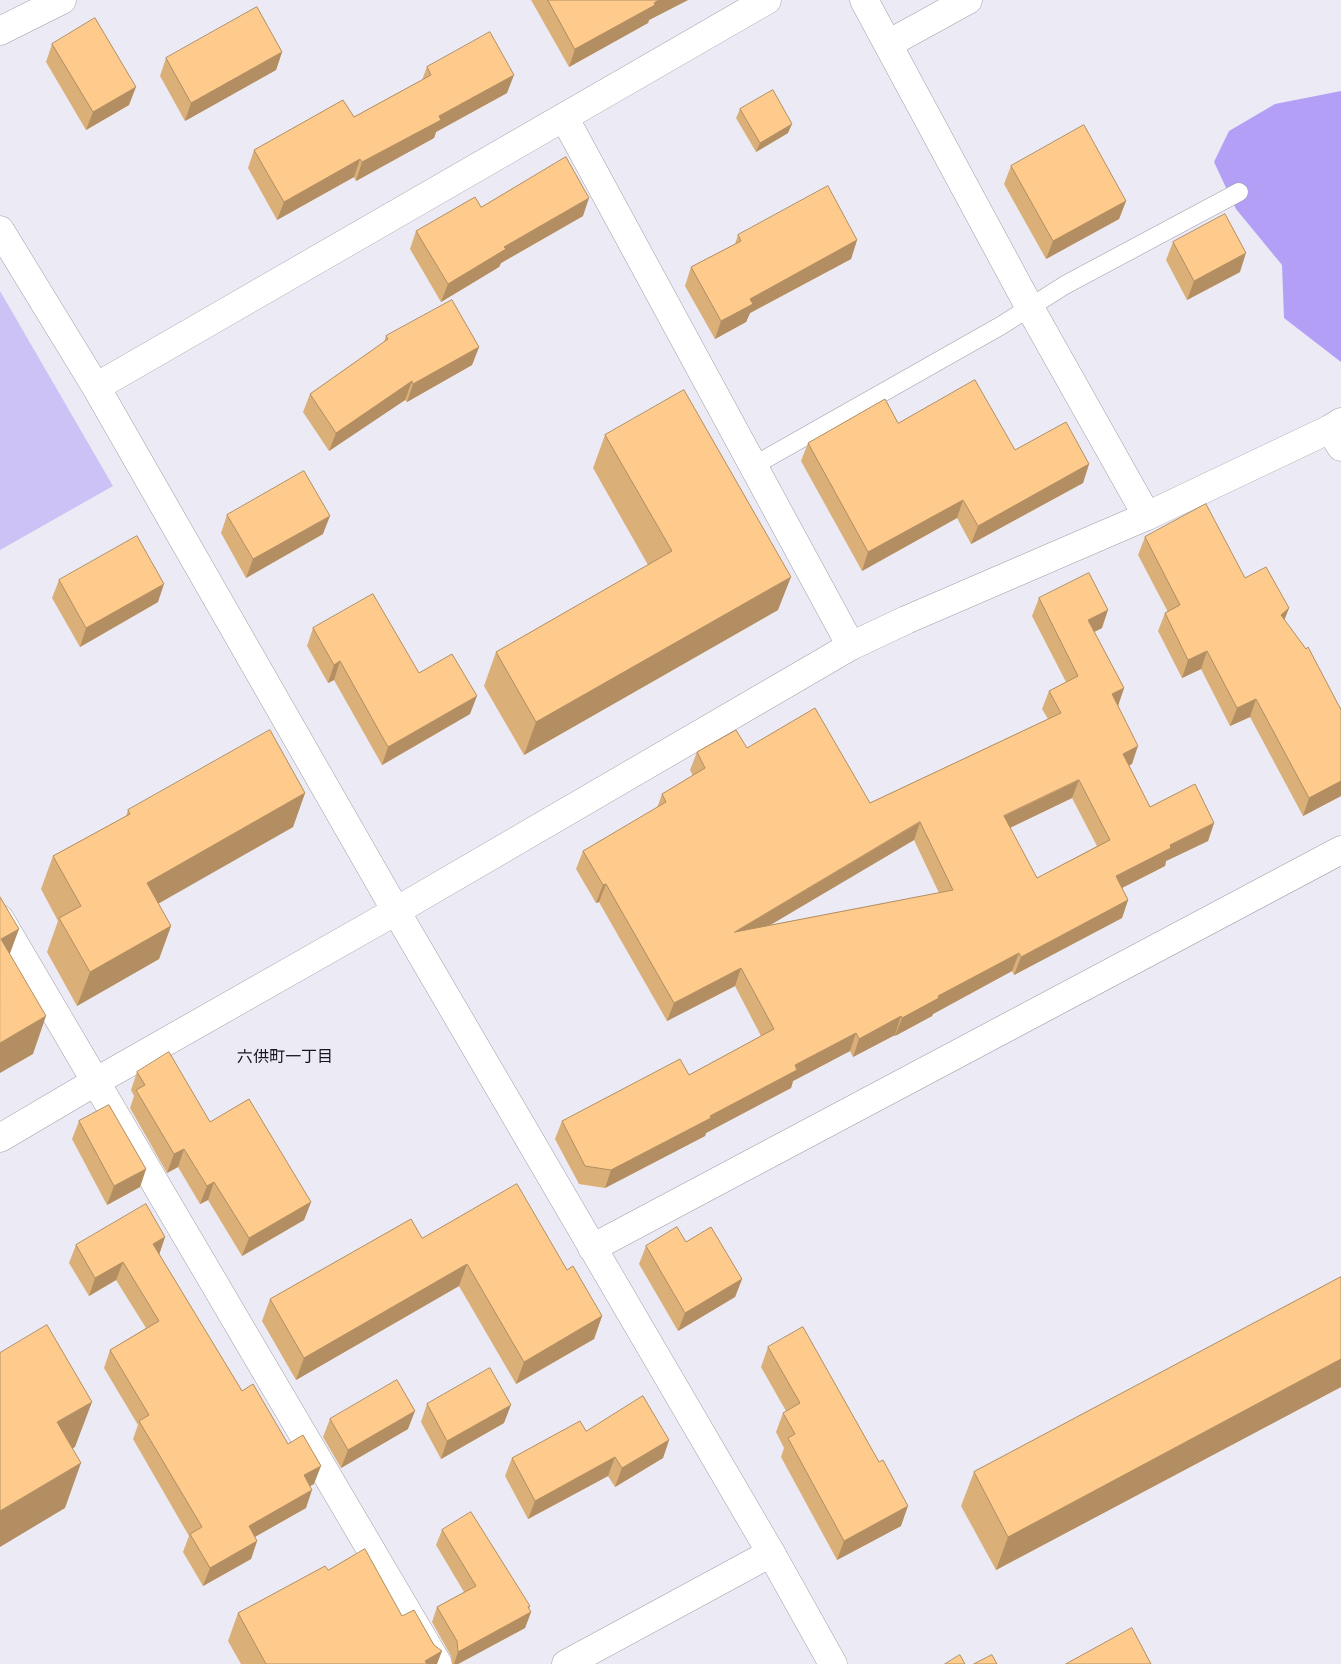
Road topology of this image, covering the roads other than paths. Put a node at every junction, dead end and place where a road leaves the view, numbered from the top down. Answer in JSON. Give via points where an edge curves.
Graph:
{"nodes":[{"id":1,"x":62,"y":0,"type":"edge"},
{"id":2,"x":767,"y":0,"type":"edge"},
{"id":3,"x":864,"y":0,"type":"edge"},
{"id":4,"x":968,"y":0,"type":"edge"},
{"id":5,"x":0,"y":31,"type":"edge"},
{"id":6,"x":888,"y":44,"type":"junction"},
{"id":7,"x":564,"y":117,"type":"junction"},
{"id":8,"x":1239,"y":192,"type":"dead end"},
{"id":9,"x":0,"y":230,"type":"edge"},
{"id":10,"x":1030,"y":308,"type":"junction"},
{"id":11,"x":96,"y":387,"type":"junction"},
{"id":12,"x":1337,"y":432,"type":"edge"},
{"id":13,"x":753,"y":466,"type":"junction"},
{"id":14,"x":1148,"y":516,"type":"junction"},
{"id":15,"x":851,"y":646,"type":"junction"},
{"id":16,"x":1341,"y":850,"type":"edge"},
{"id":17,"x":396,"y":911,"type":"junction"},
{"id":18,"x":0,"y":919,"type":"edge"},
{"id":19,"x":95,"y":1082,"type":"junction"},
{"id":20,"x":0,"y":1138,"type":"edge"},
{"id":21,"x":592,"y":1248,"type":"junction"},
{"id":22,"x":771,"y":1553,"type":"junction"},
{"id":23,"x":438,"y":1664,"type":"edge"},
{"id":24,"x":566,"y":1664,"type":"edge"},
{"id":25,"x":833,"y":1664,"type":"edge"}],
"edges":[{"from":1,"to":5,"type":"street"},
{"from":2,"to":7,"type":"street"},
{"from":3,"to":6,"type":"street"},
{"from":4,"to":6,"type":"street"},
{"from":6,"to":10,"type":"street"},
{"from":7,"to":11,"type":"street"},
{"from":7,"to":13,"type":"street"},
{"from":8,"to":10,"type":"lane","via":[[1065,285]]},
{"from":9,"to":11,"type":"street"},
{"from":10,"to":13,"type":"lane"},
{"from":10,"to":14,"type":"street"},
{"from":11,"to":17,"type":"street"},
{"from":12,"to":14,"type":"street"},
{"from":13,"to":15,"type":"street"},
{"from":14,"to":15,"type":"street"},
{"from":15,"to":17,"type":"street"},
{"from":16,"to":21,"type":"street"},
{"from":17,"to":19,"type":"street"},
{"from":17,"to":21,"type":"street"},
{"from":18,"to":19,"type":"street"},
{"from":19,"to":20,"type":"street"},
{"from":19,"to":23,"type":"street"},
{"from":21,"to":22,"type":"street"},
{"from":22,"to":24,"type":"street"},
{"from":22,"to":25,"type":"street"}]}
